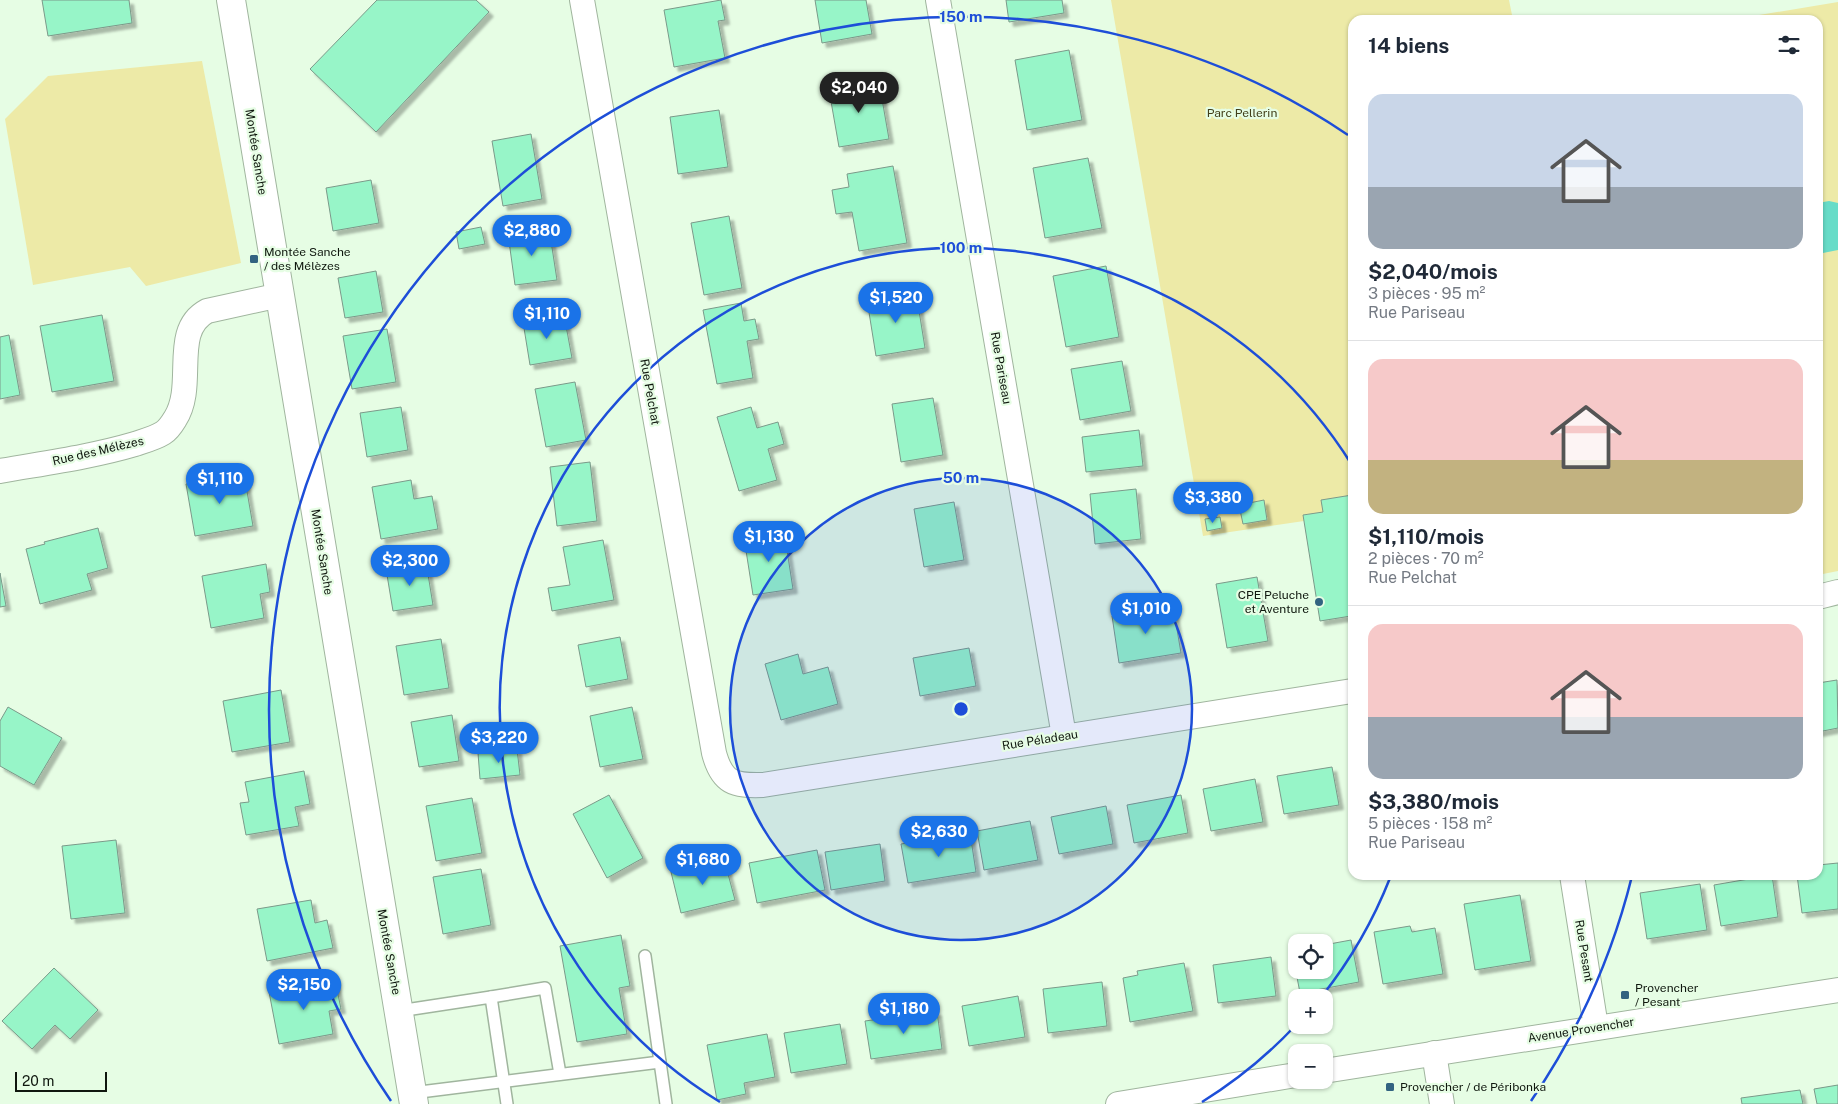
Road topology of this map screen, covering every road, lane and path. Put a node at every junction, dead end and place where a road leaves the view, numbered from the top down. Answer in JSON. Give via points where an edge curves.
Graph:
{"nodes":[{"id":1,"x":231,"y":0,"type":"edge"},
{"id":2,"x":582,"y":0,"type":"edge"},
{"id":3,"x":938,"y":0,"type":"edge"},
{"id":4,"x":280,"y":295,"type":"junction"},
{"id":5,"x":0,"y":471,"type":"edge"},
{"id":6,"x":1838,"y":592,"type":"edge"},
{"id":7,"x":1823,"y":596,"type":"edge"},
{"id":8,"x":1348,"y":692,"type":"edge"},
{"id":9,"x":1064,"y":736,"type":"junction"},
{"id":10,"x":729,"y":781,"type":"joint"},
{"id":11,"x":1573,"y":880,"type":"edge"},
{"id":12,"x":645,"y":956,"type":"dead end"},
{"id":13,"x":1838,"y":990,"type":"edge"},
{"id":14,"x":491,"y":997,"type":"junction"},
{"id":15,"x":399,"y":1012,"type":"junction"},
{"id":16,"x":1596,"y":1027,"type":"junction"},
{"id":17,"x":1434,"y":1053,"type":"junction"},
{"id":18,"x":660,"y":1062,"type":"junction"},
{"id":19,"x":1333,"y":1070,"type":"edge"},
{"id":20,"x":560,"y":1074,"type":"junction"},
{"id":21,"x":1288,"y":1076,"type":"edge"},
{"id":22,"x":504,"y":1082,"type":"junction"},
{"id":23,"x":413,"y":1099,"type":"edge"},
{"id":24,"x":507,"y":1104,"type":"edge"},
{"id":25,"x":666,"y":1104,"type":"edge"},
{"id":26,"x":1118,"y":1104,"type":"edge"},
{"id":27,"x":1442,"y":1104,"type":"edge"}],
"edges":[{"from":1,"to":4,"type":"street","name":"Montée Sanche"},
{"from":2,"to":10,"type":"street","name":"Rue Pelchat","via":[[714,753],[717,765]]},
{"from":3,"to":9,"type":"street","name":"Rue Pariseau"},
{"from":4,"to":5,"type":"street","name":"Rue des Mélèzes","via":[[207,311],[193,322],[186,347],[186,384],[182,406],[164,433],[123,447]]},
{"from":4,"to":15,"type":"street","name":"Montée Sanche"},
{"from":6,"to":7,"type":"street"},
{"from":8,"to":9,"type":"street","name":"Rue Péladeau"},
{"from":9,"to":10,"type":"street","name":"Rue Péladeau","via":[[764,785]]},
{"from":11,"to":16,"type":"street","name":"Rue Pesant"},
{"from":12,"to":18,"type":"lane"},
{"from":13,"to":16,"type":"street","name":"Avenue Provencher"},
{"from":14,"to":15,"type":"lane"},
{"from":14,"to":20,"type":"lane","via":[[545,988]]},
{"from":14,"to":22,"type":"lane"},
{"from":15,"to":23,"type":"street","name":"Montée Sanche"},
{"from":16,"to":17,"type":"street","name":"Avenue Provencher"},
{"from":17,"to":19,"type":"street","name":"Avenue Provencher"},
{"from":17,"to":27,"type":"street"},
{"from":18,"to":20,"type":"lane"},
{"from":18,"to":25,"type":"lane"},
{"from":20,"to":22,"type":"lane"},
{"from":21,"to":26,"type":"street"},
{"from":22,"to":23,"type":"lane"},
{"from":22,"to":24,"type":"lane"}]}
